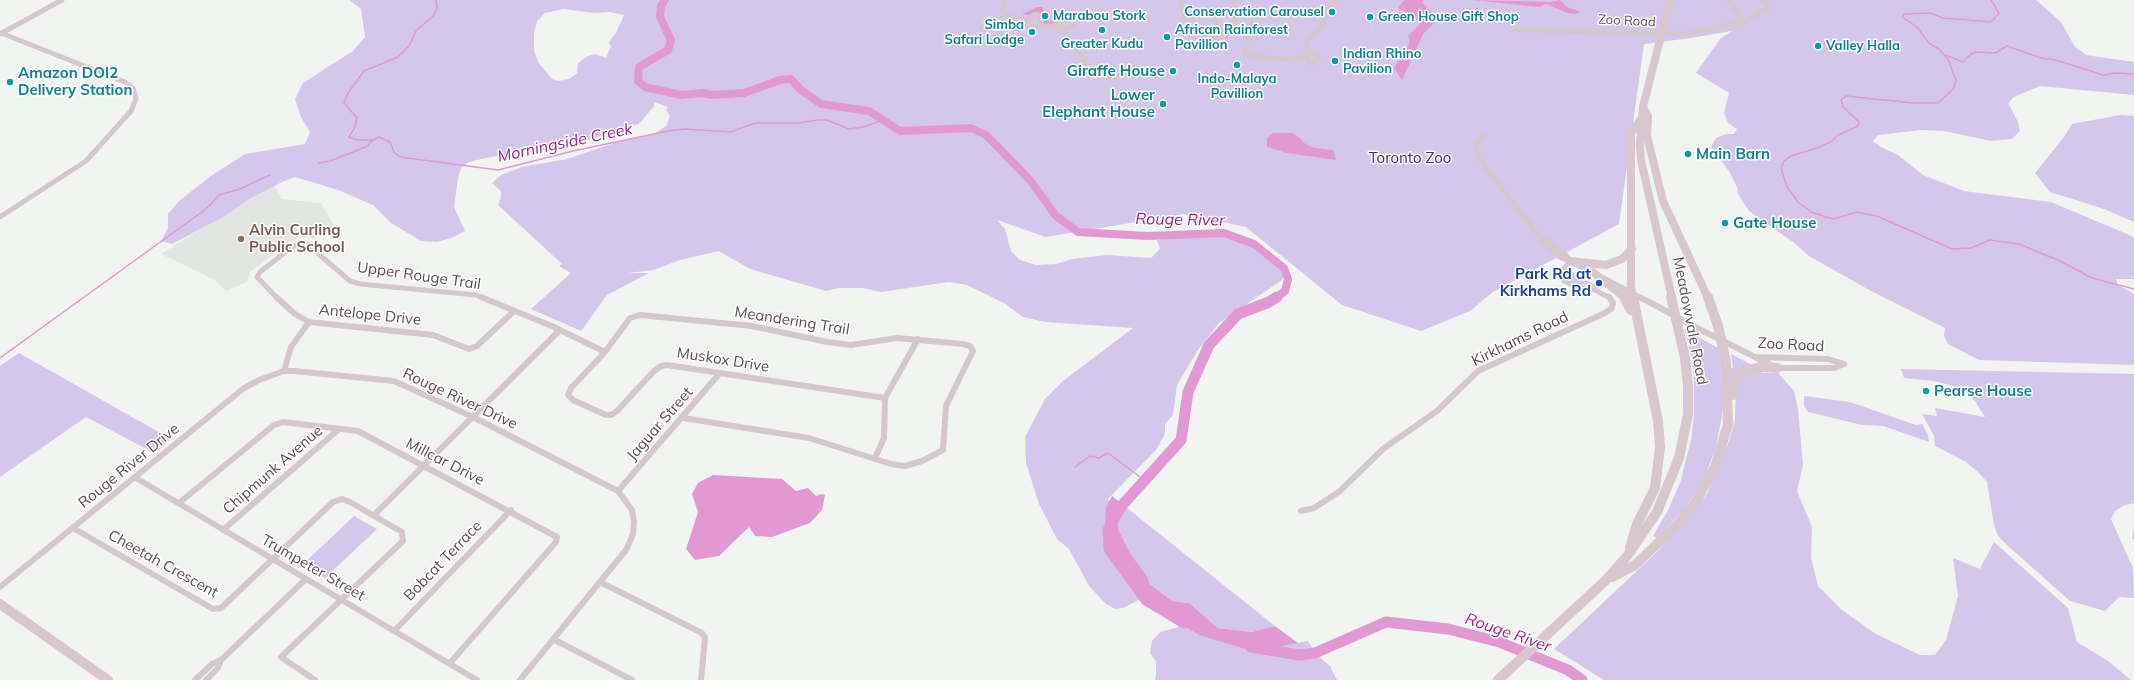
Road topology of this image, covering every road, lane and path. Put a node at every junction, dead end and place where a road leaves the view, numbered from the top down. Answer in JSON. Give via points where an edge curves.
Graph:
{"nodes":[{"id":1,"x":62,"y":0,"type":"edge"},
{"id":2,"x":1005,"y":0,"type":"edge"},
{"id":3,"x":1183,"y":0,"type":"edge"},
{"id":4,"x":1233,"y":0,"type":"edge"},
{"id":5,"x":1337,"y":0,"type":"edge"},
{"id":6,"x":1670,"y":0,"type":"edge"},
{"id":7,"x":1728,"y":0,"type":"edge"},
{"id":8,"x":1761,"y":0,"type":"edge"},
{"id":9,"x":1004,"y":12,"type":"junction"},
{"id":10,"x":1192,"y":17,"type":"dead end"},
{"id":11,"x":1235,"y":17,"type":"junction"},
{"id":12,"x":1034,"y":21,"type":"dead end"},
{"id":13,"x":1189,"y":22,"type":"dead end"},
{"id":14,"x":1020,"y":24,"type":"junction"},
{"id":15,"x":1736,"y":24,"type":"junction"},
{"id":16,"x":1044,"y":26,"type":"junction"},
{"id":17,"x":1052,"y":26,"type":"junction"},
{"id":18,"x":1031,"y":27,"type":"junction"},
{"id":19,"x":982,"y":30,"type":"dead end"},
{"id":20,"x":1514,"y":30,"type":"dead end"},
{"id":21,"x":1060,"y":32,"type":"junction"},
{"id":22,"x":0,"y":33,"type":"edge"},
{"id":23,"x":1661,"y":35,"type":"junction"},
{"id":24,"x":1166,"y":76,"type":"dead end"},
{"id":25,"x":1643,"y":107,"type":"junction"},
{"id":26,"x":1641,"y":118,"type":"junction"},
{"id":27,"x":1484,"y":136,"type":"dead end"},
{"id":28,"x":0,"y":217,"type":"edge"},
{"id":29,"x":303,"y":243,"type":"joint"},
{"id":30,"x":1632,"y":249,"type":"junction"},
{"id":31,"x":1571,"y":261,"type":"junction"},
{"id":32,"x":1593,"y":272,"type":"junction"},
{"id":33,"x":1632,"y":293,"type":"junction"},
{"id":34,"x":514,"y":311,"type":"junction"},
{"id":35,"x":309,"y":322,"type":"junction"},
{"id":36,"x":560,"y":330,"type":"junction"},
{"id":37,"x":1640,"y":336,"type":"junction"},
{"id":38,"x":918,"y":339,"type":"junction"},
{"id":39,"x":1722,"y":341,"type":"junction"},
{"id":40,"x":605,"y":352,"type":"junction"},
{"id":41,"x":1752,"y":357,"type":"junction"},
{"id":42,"x":1777,"y":368,"type":"junction"},
{"id":43,"x":284,"y":371,"type":"junction"},
{"id":44,"x":720,"y":373,"type":"junction"},
{"id":45,"x":885,"y":398,"type":"junction"},
{"id":46,"x":473,"y":417,"type":"junction"},
{"id":47,"x":683,"y":418,"type":"junction"},
{"id":48,"x":1728,"y":424,"type":"junction"},
{"id":49,"x":339,"y":429,"type":"junction"},
{"id":50,"x":875,"y":458,"type":"junction"},
{"id":51,"x":425,"y":465,"type":"junction"},
{"id":52,"x":136,"y":478,"type":"junction"},
{"id":53,"x":618,"y":491,"type":"junction"},
{"id":54,"x":179,"y":503,"type":"junction"},
{"id":55,"x":511,"y":510,"type":"junction"},
{"id":56,"x":1301,"y":511,"type":"dead end"},
{"id":57,"x":374,"y":515,"type":"junction"},
{"id":58,"x":73,"y":528,"type":"junction"},
{"id":59,"x":223,"y":530,"type":"junction"},
{"id":60,"x":1628,"y":555,"type":"junction"},
{"id":61,"x":272,"y":558,"type":"junction"},
{"id":62,"x":305,"y":580,"type":"junction"},
{"id":63,"x":1605,"y":581,"type":"junction"},
{"id":64,"x":600,"y":582,"type":"junction"},
{"id":65,"x":0,"y":587,"type":"edge"},
{"id":66,"x":342,"y":600,"type":"junction"},
{"id":67,"x":0,"y":604,"type":"edge"},
{"id":68,"x":395,"y":630,"type":"junction"},
{"id":69,"x":553,"y":639,"type":"junction"},
{"id":70,"x":221,"y":660,"type":"junction"},
{"id":71,"x":450,"y":663,"type":"junction"},
{"id":72,"x":108,"y":680,"type":"edge"},
{"id":73,"x":195,"y":680,"type":"edge"},
{"id":74,"x":206,"y":680,"type":"edge"},
{"id":75,"x":315,"y":680,"type":"edge"},
{"id":76,"x":478,"y":680,"type":"edge"},
{"id":77,"x":520,"y":680,"type":"edge"},
{"id":78,"x":632,"y":680,"type":"edge"},
{"id":79,"x":701,"y":680,"type":"edge"},
{"id":80,"x":1498,"y":680,"type":"edge"}],
"edges":[{"from":1,"to":22,"type":"street"},
{"from":2,"to":9,"type":"street","via":[[1001,9]]},
{"from":3,"to":13,"type":"street","via":[[1180,2]]},
{"from":4,"to":11,"type":"street"},
{"from":5,"to":11,"type":"street","via":[[1327,11],[1324,22],[1307,42],[1307,55],[1297,60],[1258,57],[1245,52],[1244,49],[1250,41],[1244,29],[1252,25],[1253,15],[1245,13]]},
{"from":6,"to":23,"type":"main road","name":"Meadowvale Road"},
{"from":7,"to":15,"type":"street","via":[[1741,16]]},
{"from":8,"to":15,"type":"street","name":"Zoo Road","via":[[1768,8]]},
{"from":9,"to":14,"type":"street"},
{"from":9,"to":19,"type":"street","via":[[1002,21],[988,25]]},
{"from":10,"to":11,"type":"street","via":[[1210,13],[1223,32],[1215,37],[1218,40],[1230,34],[1231,23],[1236,20]]},
{"from":12,"to":18,"type":"street"},
{"from":14,"to":16,"type":"street","via":[[1031,15],[1038,15],[1041,16],[1041,24]]},
{"from":14,"to":18,"type":"street"},
{"from":15,"to":23,"type":"street","name":"Zoo Road","via":[[1687,34]]},
{"from":16,"to":17,"type":"street"},
{"from":16,"to":18,"type":"street"},
{"from":17,"to":21,"type":"street"},
{"from":17,"to":21,"type":"street","via":[[1076,20],[1072,26]]},
{"from":20,"to":23,"type":"street","name":"Zoo Road"},
{"from":21,"to":24,"type":"street","via":[[1069,38],[1086,65],[1100,77],[1126,77],[1121,65],[1126,63],[1133,65],[1140,75],[1147,78]]},
{"from":22,"to":28,"type":"street","via":[[125,82],[133,88],[136,100],[130,111],[86,161]]},
{"from":23,"to":25,"type":"main road","name":"Meadowvale Road"},
{"from":25,"to":26,"type":"main road","name":"Meadowvale Road"},
{"from":25,"to":39,"type":"main road","via":[[1648,116],[1647,136],[1663,202],[1705,289]]},
{"from":26,"to":30,"type":"main road","via":[[1631,133]]},
{"from":26,"to":60,"type":"main road","name":"Meadowvale Road","via":[[1641,160],[1685,358],[1688,414],[1679,458],[1665,496],[1650,524]]},
{"from":27,"to":31,"type":"street","name":"Zoo Road","via":[[1476,144],[1475,149],[1480,160],[1551,250]]},
{"from":29,"to":34,"type":"street","name":"Upper Rouge Trail","via":[[310,246],[350,281],[476,295]]},
{"from":29,"to":35,"type":"street","name":"Antelope Drive","via":[[287,251],[257,277],[295,314]]},
{"from":30,"to":31,"type":"main road","via":[[1622,259],[1606,265]]},
{"from":30,"to":33,"type":"main road"},
{"from":31,"to":32,"type":"street","name":"Zoo Road"},
{"from":31,"to":56,"type":"street","name":"Kirkhams Road","via":[[1561,272],[1564,281],[1607,295],[1614,303],[1612,308],[1478,372],[1437,411],[1383,449],[1340,491],[1314,508]]},
{"from":32,"to":33,"type":"street","name":"Zoo Road"},
{"from":32,"to":37,"type":"main road","via":[[1624,296],[1629,303]]},
{"from":33,"to":37,"type":"main road"},
{"from":33,"to":39,"type":"street","name":"Zoo Road","bridge":true},
{"from":34,"to":35,"type":"street","name":"Antelope Drive","via":[[477,346],[469,349],[433,335]]},
{"from":34,"to":36,"type":"street","name":"Upper Rouge Trail"},
{"from":35,"to":43,"type":"street","via":[[291,347]]},
{"from":36,"to":40,"type":"street","name":"Upper Rouge Trail"},
{"from":36,"to":46,"type":"street"},
{"from":37,"to":60,"type":"main road","via":[[1658,422],[1659,463],[1655,488],[1638,524]]},
{"from":38,"to":40,"type":"street","name":"Meandering Trail","via":[[897,338],[851,345],[752,326],[640,315],[630,318]]},
{"from":38,"to":45,"type":"street"},
{"from":38,"to":50,"type":"street","name":"Meandering Trail","via":[[963,344],[970,346],[973,351],[946,406],[943,450],[905,466]]},
{"from":39,"to":41,"type":"street","name":"Zoo Road"},
{"from":39,"to":48,"type":"main road","via":[[1727,376]]},
{"from":40,"to":44,"type":"street","name":"Muskox Drive","via":[[571,388],[568,395],[573,400],[606,415],[617,411],[661,366]]},
{"from":41,"to":42,"type":"street"},
{"from":41,"to":42,"type":"street","name":"Zoo Road","via":[[1828,359],[1844,364],[1834,368]]},
{"from":42,"to":48,"type":"main road","via":[[1760,367],[1745,371],[1735,380]]},
{"from":43,"to":46,"type":"street","name":"Rouge River Drive","via":[[394,381]]},
{"from":43,"to":52,"type":"street","name":"Rouge River Drive","via":[[244,388]]},
{"from":44,"to":45,"type":"street","name":"Muskox Drive"},
{"from":44,"to":47,"type":"street","name":"Jaguar Street"},
{"from":45,"to":50,"type":"street","via":[[884,438]]},
{"from":46,"to":51,"type":"street"},
{"from":46,"to":53,"type":"street","name":"Rouge River Drive"},
{"from":47,"to":50,"type":"street","name":"Meandering Trail","via":[[809,438]]},
{"from":47,"to":53,"type":"street","name":"Jaguar Street"},
{"from":48,"to":63,"type":"main road","via":[[1715,467],[1695,503],[1679,523],[1635,565]]},
{"from":49,"to":51,"type":"street","name":"Millcar Drive","via":[[368,435]]},
{"from":49,"to":54,"type":"street","name":"Millcar Drive","via":[[283,422],[274,425]]},
{"from":49,"to":59,"type":"street","name":"Chipmunk Avenue"},
{"from":51,"to":55,"type":"street","name":"Millcar Drive"},
{"from":51,"to":57,"type":"street"},
{"from":52,"to":54,"type":"street","name":"Trumpeter Street"},
{"from":52,"to":58,"type":"street","name":"Rouge River Drive"},
{"from":53,"to":64,"type":"street","name":"Rouge River Drive","via":[[632,510],[633,534],[626,550]]},
{"from":54,"to":59,"type":"street","name":"Trumpeter Street"},
{"from":55,"to":68,"type":"street","name":"Bobcat Terrace"},
{"from":55,"to":71,"type":"street","name":"Millcar Drive","via":[[552,533],[557,537],[556,542]]},
{"from":57,"to":61,"type":"street","name":"Cheetah Crescent","via":[[342,499],[334,502]]},
{"from":57,"to":66,"type":"street","name":"Cheetah Crescent","via":[[402,532],[403,542]]},
{"from":58,"to":61,"type":"street","name":"Cheetah Crescent","via":[[213,609],[221,608]]},
{"from":58,"to":65,"type":"street","name":"Rouge River Drive"},
{"from":59,"to":61,"type":"street","name":"Trumpeter Street"},
{"from":60,"to":63,"type":"main road","name":"Meadowvale Road"},
{"from":61,"to":62,"type":"street","name":"Trumpeter Street"},
{"from":62,"to":66,"type":"street","name":"Trumpeter Street"},
{"from":62,"to":70,"type":"street"},
{"from":63,"to":80,"type":"main road","name":"Meadowvale Road"},
{"from":64,"to":69,"type":"street","name":"Rouge River Drive"},
{"from":64,"to":79,"type":"street","via":[[702,633],[705,638]]},
{"from":66,"to":68,"type":"street","name":"Trumpeter Street"},
{"from":66,"to":75,"type":"street","via":[[280,657]]},
{"from":67,"to":72,"type":"main road"},
{"from":68,"to":71,"type":"street","name":"Trumpeter Street"},
{"from":69,"to":77,"type":"street","name":"Rouge River Drive"},
{"from":69,"to":78,"type":"street"},
{"from":70,"to":73,"type":"street","via":[[212,664]]},
{"from":70,"to":74,"type":"street","via":[[218,668]]},
{"from":71,"to":76,"type":"street","name":"Trumpeter Street"}]}
